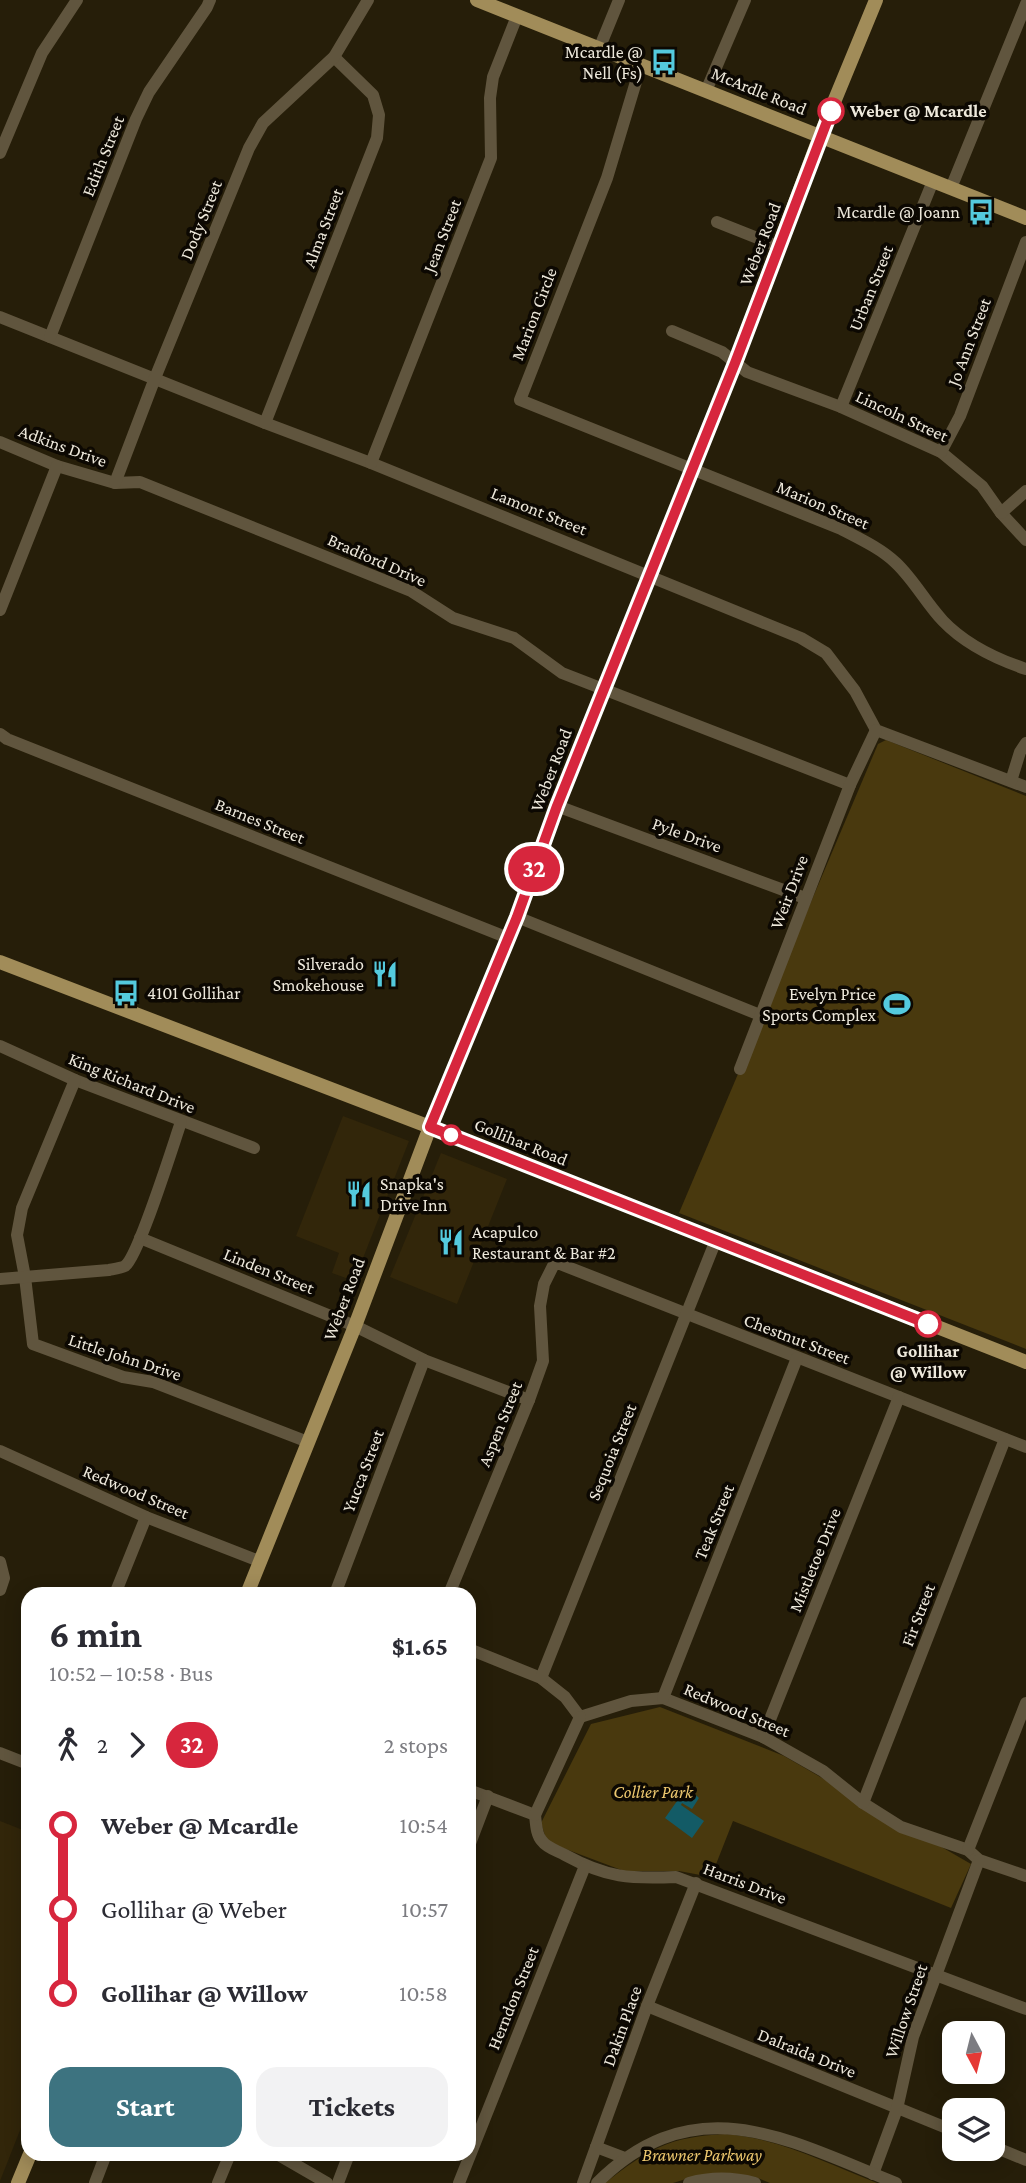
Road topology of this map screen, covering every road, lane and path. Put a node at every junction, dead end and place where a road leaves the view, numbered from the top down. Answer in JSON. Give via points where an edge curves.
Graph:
{"nodes":[{"id":1,"x":77,"y":0,"type":"edge"},
{"id":2,"x":210,"y":0,"type":"edge"},
{"id":3,"x":368,"y":0,"type":"edge"},
{"id":4,"x":619,"y":0,"type":"edge"},
{"id":5,"x":745,"y":0,"type":"edge"},
{"id":6,"x":876,"y":0,"type":"edge"},
{"id":7,"x":487,"y":2,"type":"edge"},
{"id":8,"x":1026,"y":4,"type":"edge"},
{"id":9,"x":517,"y":16,"type":"junction"},
{"id":10,"x":599,"y":49,"type":"junction"},
{"id":11,"x":334,"y":57,"type":"junction"},
{"id":12,"x":641,"y":65,"type":"junction"},
{"id":13,"x":706,"y":91,"type":"junction"},
{"id":14,"x":820,"y":136,"type":"junction"},
{"id":15,"x":0,"y":153,"type":"edge"},
{"id":16,"x":933,"y":181,"type":"junction"},
{"id":17,"x":951,"y":188,"type":"junction"},
{"id":18,"x":1026,"y":218,"type":"edge"},
{"id":19,"x":717,"y":222,"type":"dead end"},
{"id":20,"x":1026,"y":242,"type":"edge"},
{"id":21,"x":780,"y":247,"type":"junction"},
{"id":22,"x":0,"y":317,"type":"edge"},
{"id":23,"x":672,"y":331,"type":"dead end"},
{"id":24,"x":50,"y":337,"type":"junction"},
{"id":25,"x":735,"y":363,"type":"junction"},
{"id":26,"x":155,"y":378,"type":"junction"},
{"id":27,"x":841,"y":407,"type":"junction"},
{"id":28,"x":265,"y":423,"type":"junction"},
{"id":29,"x":0,"y":442,"type":"edge"},
{"id":30,"x":941,"y":452,"type":"junction"},
{"id":31,"x":371,"y":463,"type":"junction"},
{"id":32,"x":57,"y":466,"type":"junction"},
{"id":33,"x":691,"y":469,"type":"junction"},
{"id":34,"x":115,"y":483,"type":"junction"},
{"id":35,"x":1026,"y":491,"type":"edge"},
{"id":36,"x":1001,"y":513,"type":"junction"},
{"id":37,"x":1026,"y":540,"type":"edge"},
{"id":38,"x":650,"y":575,"type":"junction"},
{"id":39,"x":0,"y":610,"type":"edge"},
{"id":40,"x":1026,"y":669,"type":"edge"},
{"id":41,"x":604,"y":688,"type":"junction"},
{"id":42,"x":876,"y":730,"type":"junction"},
{"id":43,"x":0,"y":734,"type":"edge"},
{"id":44,"x":1026,"y":743,"type":"edge"},
{"id":45,"x":1011,"y":781,"type":"junction"},
{"id":46,"x":850,"y":785,"type":"junction"},
{"id":47,"x":1026,"y":787,"type":"edge"},
{"id":48,"x":557,"y":806,"type":"junction"},
{"id":49,"x":805,"y":898,"type":"junction"},
{"id":50,"x":517,"y":917,"type":"junction"},
{"id":51,"x":508,"y":938,"type":"junction"},
{"id":52,"x":0,"y":962,"type":"edge"},
{"id":53,"x":760,"y":1015,"type":"junction"},
{"id":54,"x":0,"y":1046,"type":"edge"},
{"id":55,"x":740,"y":1069,"type":"dead end"},
{"id":56,"x":75,"y":1080,"type":"junction"},
{"id":57,"x":181,"y":1122,"type":"junction"},
{"id":58,"x":430,"y":1127,"type":"junction"},
{"id":59,"x":254,"y":1148,"type":"dead end"},
{"id":60,"x":140,"y":1238,"type":"junction"},
{"id":61,"x":716,"y":1240,"type":"junction"},
{"id":62,"x":555,"y":1262,"type":"joint"},
{"id":63,"x":25,"y":1277,"type":"junction"},
{"id":64,"x":0,"y":1279,"type":"edge"},
{"id":65,"x":686,"y":1313,"type":"junction"},
{"id":66,"x":355,"y":1326,"type":"junction"},
{"id":67,"x":797,"y":1359,"type":"junction"},
{"id":68,"x":424,"y":1360,"type":"junction"},
{"id":69,"x":1026,"y":1362,"type":"edge"},
{"id":70,"x":899,"y":1396,"type":"junction"},
{"id":71,"x":529,"y":1400,"type":"junction"},
{"id":72,"x":1005,"y":1439,"type":"junction"},
{"id":73,"x":308,"y":1442,"type":"junction"},
{"id":74,"x":1026,"y":1447,"type":"edge"},
{"id":75,"x":0,"y":1451,"type":"edge"},
{"id":76,"x":146,"y":1517,"type":"junction"},
{"id":77,"x":259,"y":1561,"type":"junction"},
{"id":78,"x":0,"y":1562,"type":"edge"},
{"id":79,"x":118,"y":1587,"type":"edge"},
{"id":80,"x":250,"y":1587,"type":"edge"},
{"id":81,"x":338,"y":1587,"type":"edge"},
{"id":82,"x":452,"y":1587,"type":"edge"},
{"id":83,"x":0,"y":1590,"type":"edge"},
{"id":84,"x":476,"y":1652,"type":"edge"},
{"id":85,"x":541,"y":1678,"type":"junction"},
{"id":86,"x":663,"y":1698,"type":"junction"},
{"id":87,"x":1026,"y":1703,"type":"edge"},
{"id":88,"x":580,"y":1717,"type":"junction"},
{"id":89,"x":763,"y":1737,"type":"junction"},
{"id":90,"x":0,"y":1753,"type":"edge"},
{"id":91,"x":21,"y":1761,"type":"edge"},
{"id":92,"x":476,"y":1792,"type":"edge"},
{"id":93,"x":488,"y":1796,"type":"junction"},
{"id":94,"x":863,"y":1803,"type":"junction"},
{"id":95,"x":535,"y":1815,"type":"junction"},
{"id":96,"x":476,"y":1828,"type":"edge"},
{"id":97,"x":968,"y":1850,"type":"junction"},
{"id":98,"x":979,"y":1860,"type":"junction"},
{"id":99,"x":585,"y":1866,"type":"junction"},
{"id":100,"x":1026,"y":1875,"type":"edge"},
{"id":101,"x":696,"y":1883,"type":"junction"},
{"id":102,"x":936,"y":1976,"type":"junction"},
{"id":103,"x":647,"y":2006,"type":"junction"},
{"id":104,"x":1026,"y":2009,"type":"edge"},
{"id":105,"x":897,"y":2109,"type":"junction"},
{"id":106,"x":942,"y":2126,"type":"edge"},
{"id":107,"x":476,"y":2140,"type":"edge"},
{"id":108,"x":596,"y":2147,"type":"junction"},
{"id":109,"x":1005,"y":2151,"type":"edge"},
{"id":110,"x":625,"y":2158,"type":"junction"},
{"id":111,"x":1026,"y":2160,"type":"edge"},
{"id":112,"x":27,"y":2161,"type":"edge"},
{"id":113,"x":103,"y":2161,"type":"edge"},
{"id":114,"x":227,"y":2161,"type":"edge"},
{"id":115,"x":289,"y":2161,"type":"edge"},
{"id":116,"x":346,"y":2161,"type":"edge"},
{"id":117,"x":468,"y":2161,"type":"edge"},
{"id":118,"x":873,"y":2174,"type":"junction"},
{"id":119,"x":18,"y":2183,"type":"edge"},
{"id":120,"x":95,"y":2183,"type":"edge"},
{"id":121,"x":218,"y":2183,"type":"edge"},
{"id":122,"x":327,"y":2183,"type":"edge"},
{"id":123,"x":338,"y":2183,"type":"edge"},
{"id":124,"x":459,"y":2183,"type":"edge"},
{"id":125,"x":583,"y":2183,"type":"edge"},
{"id":126,"x":597,"y":2183,"type":"edge"},
{"id":127,"x":689,"y":2183,"type":"edge"},
{"id":128,"x":755,"y":2183,"type":"edge"},
{"id":129,"x":896,"y":2183,"type":"edge"}],
"edges":[{"from":1,"to":15,"type":"street","via":[[42,53]]},
{"from":2,"to":24,"type":"street","name":"Edith Street","via":[[136,119]]},
{"from":3,"to":11,"type":"street","name":"Dody Street"},
{"from":4,"to":10,"type":"street"},
{"from":5,"to":13,"type":"street"},
{"from":6,"to":14,"type":"main road","name":"Weber Road"},
{"from":7,"to":9,"type":"main road","name":"McArdle Road"},
{"from":8,"to":17,"type":"street"},
{"from":9,"to":10,"type":"main road","name":"McArdle Road"},
{"from":9,"to":31,"type":"street","name":"Jean Street","via":[[493,77],[491,158]]},
{"from":10,"to":12,"type":"main road","name":"McArdle Road"},
{"from":11,"to":26,"type":"street","name":"Dody Street","via":[[263,124],[249,148]]},
{"from":11,"to":28,"type":"street","name":"Alma Street","via":[[373,95],[379,115],[377,138]]},
{"from":12,"to":13,"type":"main road","name":"McArdle Road"},
{"from":12,"to":33,"type":"street","name":"Marion Circle","via":[[607,178],[520,400]]},
{"from":13,"to":14,"type":"main road","name":"McArdle Road"},
{"from":14,"to":16,"type":"main road","name":"McArdle Road"},
{"from":14,"to":21,"type":"main road","name":"Weber Road"},
{"from":16,"to":17,"type":"main road","name":"McArdle Road"},
{"from":16,"to":27,"type":"street","name":"Urban Street"},
{"from":17,"to":18,"type":"main road","name":"McArdle Road"},
{"from":19,"to":21,"type":"street"},
{"from":20,"to":30,"type":"street","name":"Jo Ann Street","via":[[960,416]]},
{"from":21,"to":25,"type":"main road","name":"Weber Road"},
{"from":22,"to":24,"type":"street","name":"Lamont Street"},
{"from":23,"to":25,"type":"street","name":"Lincoln Street","via":[[722,352]]},
{"from":24,"to":26,"type":"street","name":"Lamont Street"},
{"from":25,"to":27,"type":"street","name":"Lincoln Street","via":[[747,372]]},
{"from":25,"to":33,"type":"main road","name":"Weber Road"},
{"from":26,"to":28,"type":"street","name":"Lamont Street"},
{"from":26,"to":34,"type":"street","name":"Dody Street"},
{"from":27,"to":30,"type":"street","name":"Lincoln Street"},
{"from":28,"to":31,"type":"street","name":"Lamont Street"},
{"from":29,"to":32,"type":"street","name":"Adkins Drive"},
{"from":30,"to":36,"type":"street","name":"Lincoln Street","via":[[982,485]]},
{"from":31,"to":38,"type":"street","name":"Lamont Street"},
{"from":32,"to":34,"type":"street","name":"Adkins Drive"},
{"from":32,"to":39,"type":"street"},
{"from":33,"to":38,"type":"main road","name":"Weber Road"},
{"from":33,"to":40,"type":"street","name":"Marion Street","via":[[871,545],[897,564],[958,634],[1000,660]]},
{"from":34,"to":41,"type":"street","name":"Bradford Drive","via":[[140,482],[411,591],[453,618],[514,639],[562,673]]},
{"from":35,"to":36,"type":"street"},
{"from":36,"to":37,"type":"street","name":"Lincoln Street"},
{"from":38,"to":41,"type":"main road","name":"Weber Road"},
{"from":38,"to":42,"type":"street","name":"Lamont Street","via":[[801,638],[826,653],[855,691]]},
{"from":41,"to":46,"type":"street","name":"Bradford Drive"},
{"from":41,"to":48,"type":"main road","name":"Weber Road"},
{"from":42,"to":45,"type":"street"},
{"from":42,"to":46,"type":"street","name":"Weir Drive"},
{"from":43,"to":51,"type":"street","name":"Barnes Street"},
{"from":44,"to":45,"type":"street"},
{"from":45,"to":47,"type":"street"},
{"from":46,"to":49,"type":"street","name":"Weir Drive"},
{"from":48,"to":49,"type":"street","name":"Pyle Drive"},
{"from":48,"to":50,"type":"main road","name":"Weber Road"},
{"from":49,"to":53,"type":"street","name":"Weir Drive"},
{"from":50,"to":51,"type":"main road","name":"Weber Road"},
{"from":50,"to":53,"type":"street"},
{"from":51,"to":58,"type":"main road","name":"Weber Road"},
{"from":52,"to":58,"type":"main road","name":"Gollihar Road"},
{"from":53,"to":55,"type":"street","name":"Weir Drive"},
{"from":54,"to":56,"type":"street","name":"King Richard Drive"},
{"from":56,"to":57,"type":"street","name":"King Richard Drive"},
{"from":56,"to":63,"type":"street","name":"Little John Drive","via":[[22,1208],[17,1235]]},
{"from":57,"to":59,"type":"street","name":"King Richard Drive"},
{"from":57,"to":60,"type":"street"},
{"from":58,"to":61,"type":"main road","name":"Gollihar Road"},
{"from":58,"to":66,"type":"main road","name":"Weber Road"},
{"from":60,"to":63,"type":"street","via":[[124,1267]]},
{"from":60,"to":66,"type":"street","name":"Linden Street"},
{"from":61,"to":65,"type":"street","name":"Sequoia Street"},
{"from":61,"to":69,"type":"main road","name":"Gollihar Road"},
{"from":62,"to":65,"type":"street","name":"Chestnut Street"},
{"from":62,"to":71,"type":"street","name":"Aspen Street","via":[[544,1284],[540,1306],[543,1361]]},
{"from":63,"to":64,"type":"street"},
{"from":63,"to":73,"type":"street","name":"Little John Drive","via":[[33,1344],[123,1377],[152,1382]]},
{"from":65,"to":67,"type":"street","name":"Chestnut Street"},
{"from":65,"to":85,"type":"street","name":"Sequoia Street"},
{"from":66,"to":68,"type":"street","name":"Linden Street"},
{"from":66,"to":73,"type":"main road","name":"Weber Road"},
{"from":67,"to":70,"type":"street","name":"Chestnut Street"},
{"from":67,"to":86,"type":"street","name":"Teak Street"},
{"from":68,"to":71,"type":"street","name":"Linden Street"},
{"from":68,"to":81,"type":"street","name":"Yucca Street"},
{"from":70,"to":72,"type":"street","name":"Chestnut Street"},
{"from":70,"to":89,"type":"street","name":"Mistletoe Drive"},
{"from":71,"to":82,"type":"street","name":"Aspen Street"},
{"from":72,"to":74,"type":"street","name":"Chestnut Street"},
{"from":72,"to":94,"type":"street","name":"Fir Street"},
{"from":73,"to":77,"type":"main road","name":"Weber Road"},
{"from":75,"to":76,"type":"street","name":"Redwood Street"},
{"from":76,"to":77,"type":"street","name":"Redwood Street"},
{"from":76,"to":79,"type":"street"},
{"from":77,"to":80,"type":"main road","name":"Weber Road"},
{"from":78,"to":83,"type":"street","via":[[4,1578]]},
{"from":84,"to":85,"type":"street"},
{"from":85,"to":88,"type":"street","via":[[565,1697]]},
{"from":86,"to":88,"type":"street","name":"Redwood Street","via":[[631,1701]]},
{"from":86,"to":89,"type":"street","name":"Redwood Street"},
{"from":87,"to":97,"type":"street"},
{"from":88,"to":95,"type":"street"},
{"from":89,"to":94,"type":"street","name":"Redwood Street","via":[[823,1771]]},
{"from":90,"to":91,"type":"street"},
{"from":92,"to":93,"type":"street"},
{"from":93,"to":95,"type":"street"},
{"from":93,"to":96,"type":"street"},
{"from":94,"to":97,"type":"street","name":"Redwood Street","via":[[901,1827]]},
{"from":95,"to":99,"type":"street","name":"Harris Drive","via":[[543,1843]]},
{"from":97,"to":98,"type":"street","name":"Redwood Street"},
{"from":98,"to":100,"type":"street","name":"Redwood Street"},
{"from":98,"to":102,"type":"street","name":"Willow Street"},
{"from":99,"to":101,"type":"street","name":"Harris Drive","via":[[616,1876],[676,1877]]},
{"from":99,"to":107,"type":"street","name":"Herndon Street"},
{"from":101,"to":102,"type":"street","name":"Harris Drive"},
{"from":101,"to":103,"type":"street","name":"Dakin Place"},
{"from":102,"to":104,"type":"street","name":"Harris Drive"},
{"from":102,"to":105,"type":"street","name":"Willow Street","via":[[913,2037]]},
{"from":103,"to":105,"type":"street","name":"Dalraida Drive"},
{"from":103,"to":108,"type":"street","name":"Dakin Place"},
{"from":105,"to":106,"type":"street","name":"Dalraida Drive"},
{"from":105,"to":118,"type":"street","name":"Willow Street"},
{"from":108,"to":110,"type":"street"},
{"from":108,"to":125,"type":"street","name":"Dakin Place"},
{"from":109,"to":111,"type":"street"},
{"from":110,"to":118,"type":"street","via":[[681,2132],[726,2127],[776,2136]]},
{"from":110,"to":126,"type":"street"},
{"from":112,"to":119,"type":"main road"},
{"from":113,"to":120,"type":"street"},
{"from":114,"to":121,"type":"street"},
{"from":115,"to":122,"type":"street"},
{"from":116,"to":123,"type":"street"},
{"from":117,"to":124,"type":"street","name":"Herndon Street"},
{"from":118,"to":129,"type":"street"},
{"from":127,"to":128,"type":"street","via":[[720,2178]]}]}
